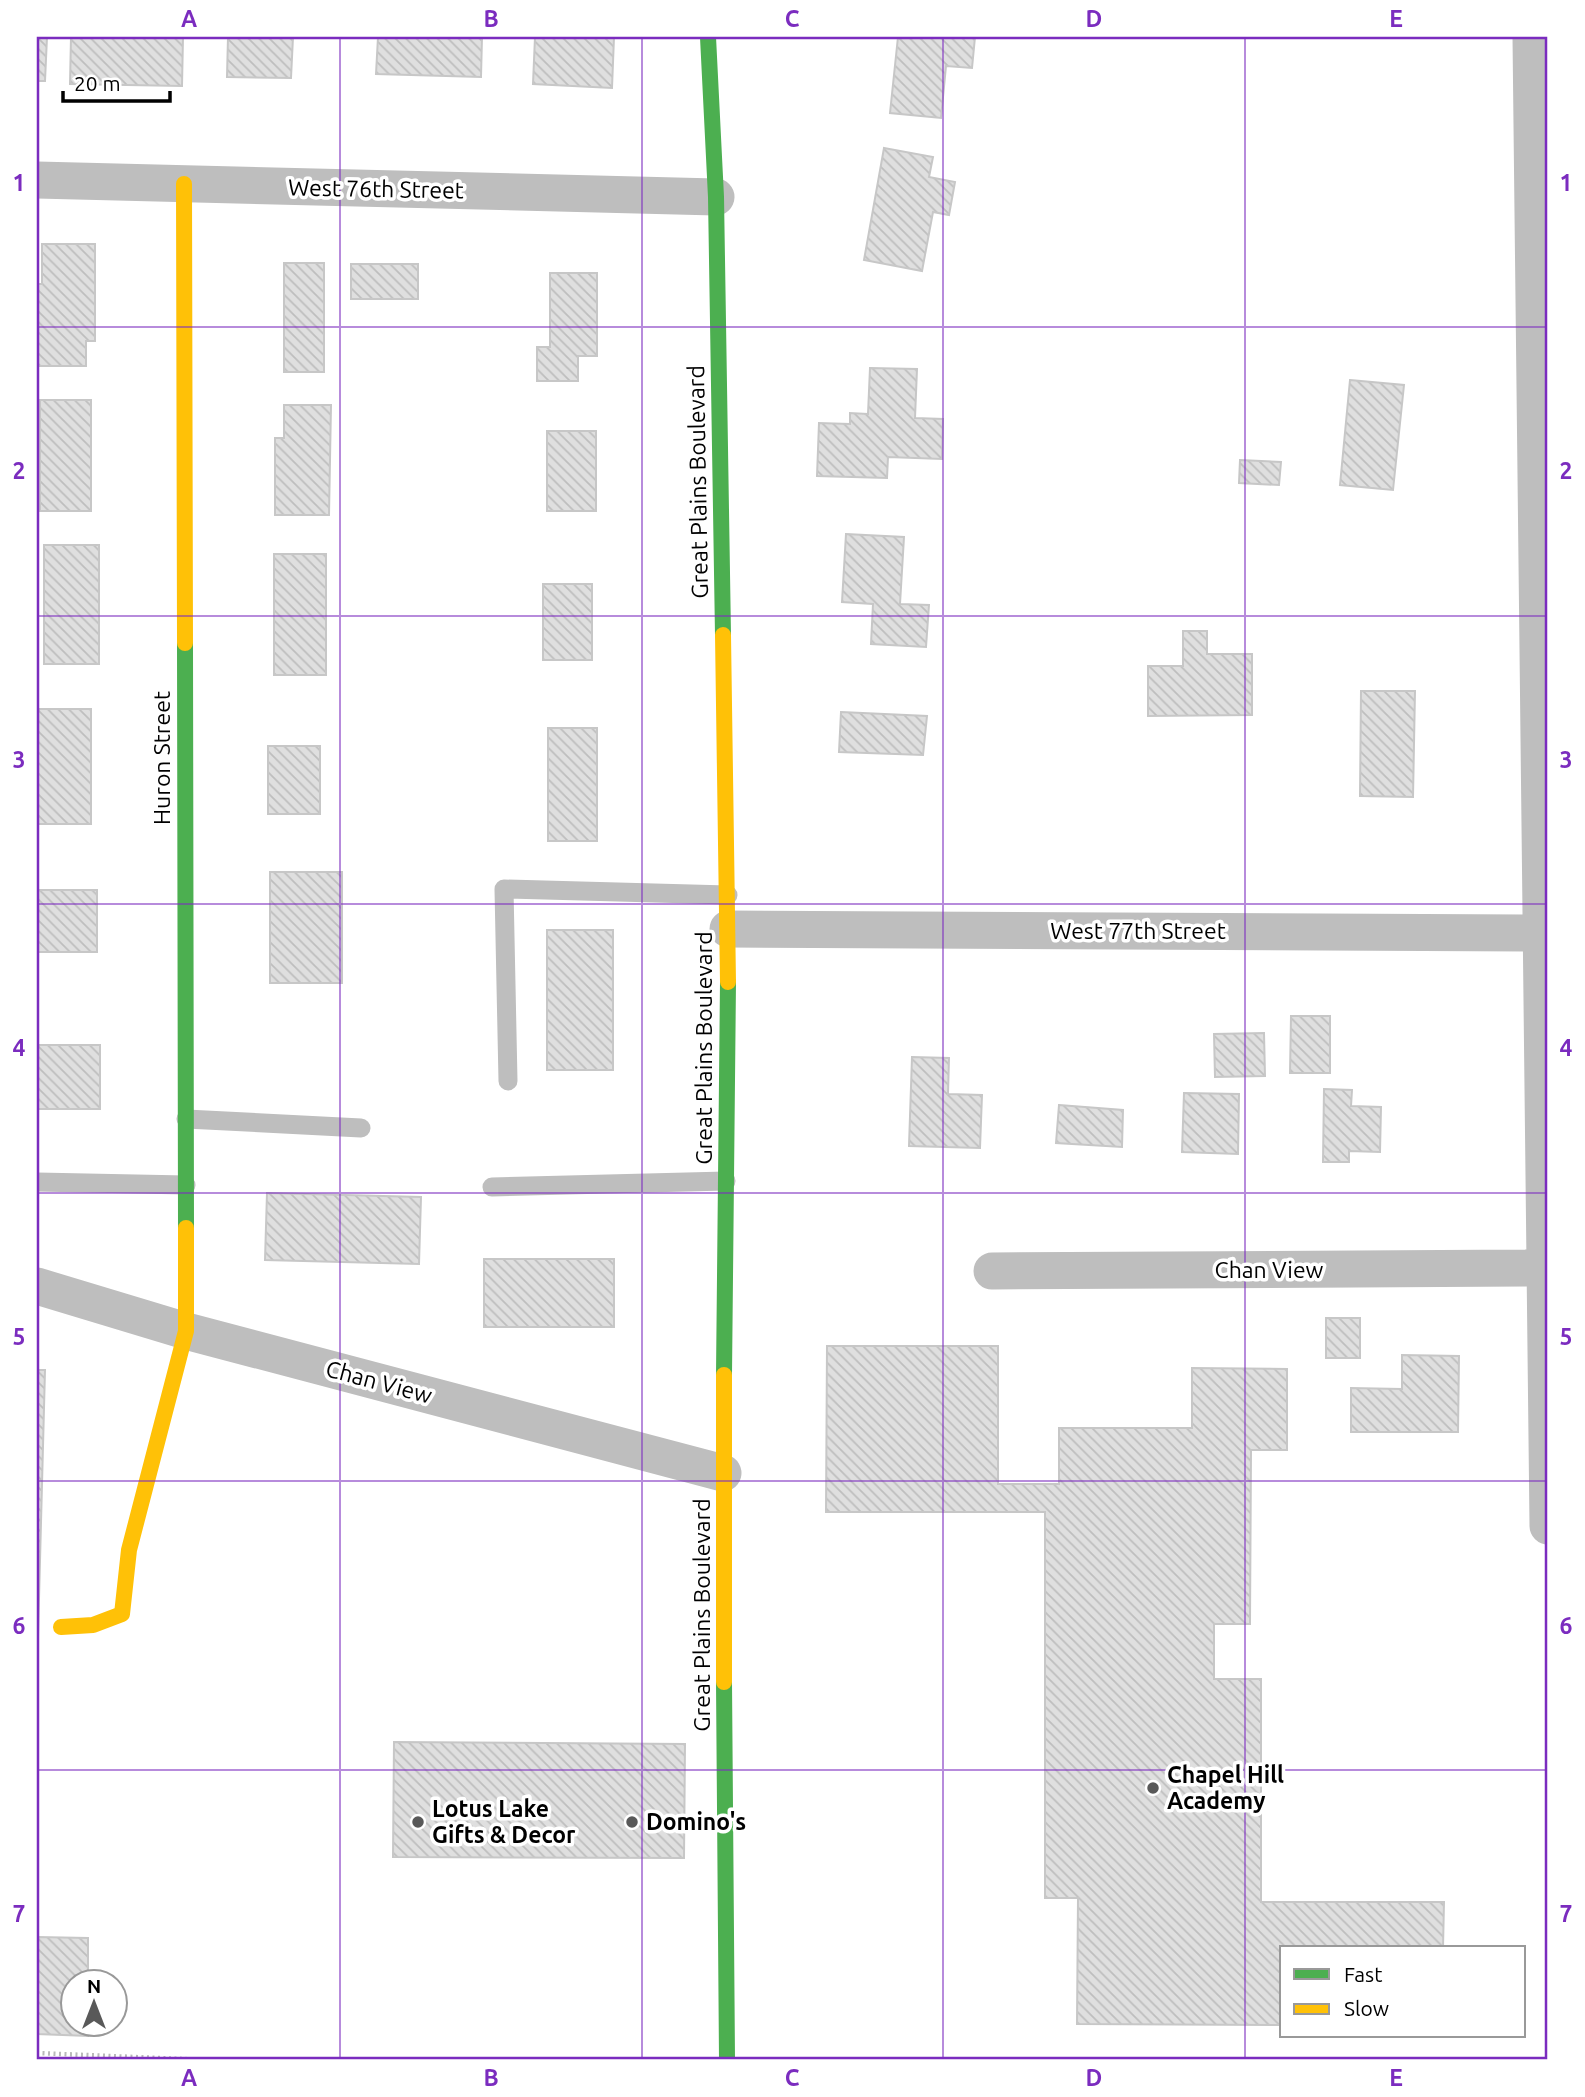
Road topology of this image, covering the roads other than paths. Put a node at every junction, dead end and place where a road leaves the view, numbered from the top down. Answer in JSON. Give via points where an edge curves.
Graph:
{"nodes":[{"id":1,"x":708,"y":37,"type":"edge"},
{"id":2,"x":1531,"y":37,"type":"edge"},
{"id":3,"x":37,"y":180,"type":"edge"},
{"id":4,"x":184,"y":184,"type":"junction"},
{"id":5,"x":716,"y":197,"type":"junction"},
{"id":6,"x":728,"y":912,"type":"junction"},
{"id":7,"x":1546,"y":933,"type":"edge"},
{"id":8,"x":508,"y":1081,"type":"dead end"},
{"id":9,"x":186,"y":1119,"type":"junction"},
{"id":10,"x":361,"y":1128,"type":"dead end"},
{"id":11,"x":726,"y":1181,"type":"junction"},
{"id":12,"x":37,"y":1182,"type":"edge"},
{"id":13,"x":186,"y":1185,"type":"junction"},
{"id":14,"x":492,"y":1187,"type":"dead end"},
{"id":15,"x":1546,"y":1268,"type":"junction"},
{"id":16,"x":992,"y":1271,"type":"dead end"},
{"id":17,"x":37,"y":1286,"type":"edge"},
{"id":18,"x":186,"y":1331,"type":"junction"},
{"id":19,"x":723,"y":1473,"type":"junction"},
{"id":20,"x":1548,"y":1526,"type":"edge"},
{"id":21,"x":61,"y":1627,"type":"dead end"},
{"id":22,"x":727,"y":2060,"type":"edge"}],
"edges":[{"from":1,"to":5,"type":"street","name":"Great Plains Boulevard"},
{"from":2,"to":7,"type":"street"},
{"from":3,"to":4,"type":"street","name":"West 76th Street"},
{"from":4,"to":5,"type":"street","name":"West 76th Street"},
{"from":4,"to":9,"type":"street","name":"Huron Street"},
{"from":5,"to":6,"type":"street","name":"Great Plains Boulevard"},
{"from":6,"to":7,"type":"street","name":"West 77th Street"},
{"from":6,"to":8,"type":"lane","via":[[505,889]]},
{"from":6,"to":11,"type":"street","name":"Great Plains Boulevard"},
{"from":7,"to":15,"type":"street"},
{"from":9,"to":10,"type":"lane"},
{"from":9,"to":13,"type":"street","name":"Huron Street"},
{"from":11,"to":14,"type":"lane"},
{"from":11,"to":19,"type":"street","name":"Great Plains Boulevard"},
{"from":12,"to":13,"type":"lane"},
{"from":13,"to":18,"type":"street","name":"Huron Street"},
{"from":15,"to":16,"type":"street","name":"Chan View"},
{"from":15,"to":20,"type":"street"},
{"from":17,"to":18,"type":"street","name":"Chan View"},
{"from":18,"to":19,"type":"street","name":"Chan View"},
{"from":18,"to":21,"type":"street","name":"Huron Street","via":[[129,1550],[122,1614],[91,1627]]},
{"from":19,"to":22,"type":"street","name":"Great Plains Boulevard"}]}
